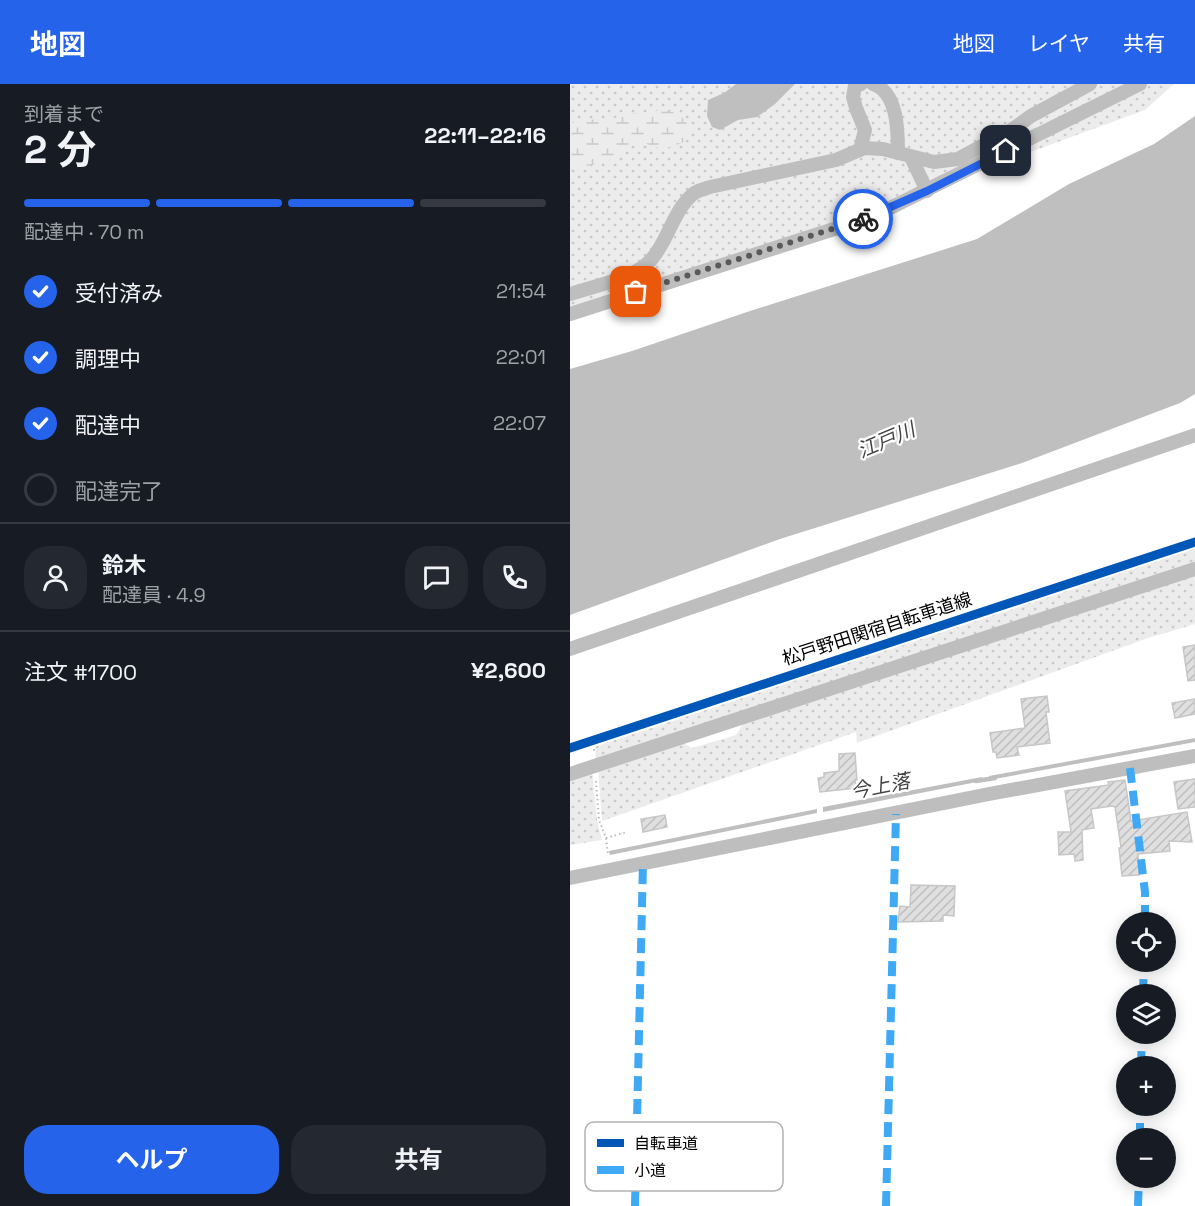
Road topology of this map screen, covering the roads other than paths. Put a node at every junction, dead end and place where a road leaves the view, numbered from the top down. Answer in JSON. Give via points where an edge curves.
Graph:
{"nodes":[{"id":1,"x":860,"y":84,"type":"edge"},
{"id":2,"x":873,"y":84,"type":"edge"},
{"id":3,"x":1090,"y":84,"type":"edge"},
{"id":4,"x":1140,"y":84,"type":"edge"},
{"id":5,"x":860,"y":150,"type":"junction"},
{"id":6,"x":904,"y":155,"type":"junction"},
{"id":7,"x":927,"y":191,"type":"junction"},
{"id":8,"x":570,"y":294,"type":"edge"},
{"id":9,"x":570,"y":314,"type":"edge"},
{"id":10,"x":1195,"y":435,"type":"edge"},
{"id":11,"x":1195,"y":569,"type":"edge"},
{"id":12,"x":570,"y":649,"type":"edge"},
{"id":13,"x":1195,"y":756,"type":"edge"},
{"id":14,"x":570,"y":774,"type":"edge"},
{"id":15,"x":570,"y":878,"type":"edge"}],
"edges":[{"from":1,"to":5,"type":"lane","via":[[855,86],[854,97],[865,130]]},
{"from":2,"to":6,"type":"lane","via":[[891,100]]},
{"from":3,"to":6,"type":"lane","via":[[958,159],[934,162]]},
{"from":4,"to":7,"type":"lane"},
{"from":5,"to":6,"type":"lane"},
{"from":5,"to":8,"type":"lane","via":[[836,160],[695,192],[682,205],[651,260],[638,271]]},
{"from":6,"to":7,"type":"lane"},
{"from":7,"to":9,"type":"lane","via":[[859,221]]},
{"from":10,"to":12,"type":"lane"},
{"from":11,"to":14,"type":"lane"},
{"from":13,"to":15,"type":"lane"}]}
